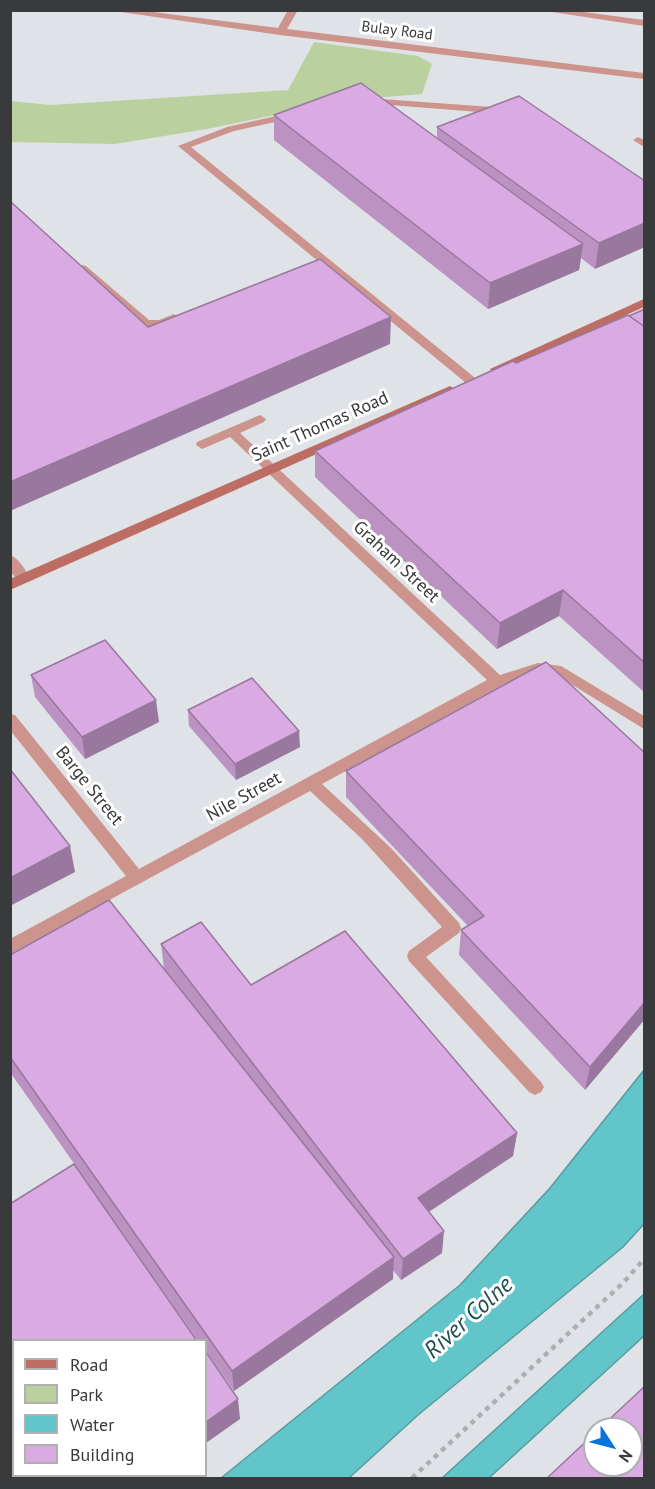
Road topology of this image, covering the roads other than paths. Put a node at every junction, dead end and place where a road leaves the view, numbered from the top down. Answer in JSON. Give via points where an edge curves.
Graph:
{"nodes":[{"id":1,"x":111,"y":10,"type":"edge"},
{"id":2,"x":293,"y":10,"type":"edge"},
{"id":3,"x":543,"y":10,"type":"edge"},
{"id":4,"x":645,"y":23,"type":"edge"},
{"id":5,"x":280,"y":32,"type":"junction"},
{"id":6,"x":645,"y":76,"type":"edge"},
{"id":7,"x":356,"y":103,"type":"edge"},
{"id":8,"x":513,"y":111,"type":"edge"},
{"id":9,"x":307,"y":112,"type":"edge"},
{"id":10,"x":75,"y":262,"type":"edge"},
{"id":11,"x":645,"y":303,"type":"edge"},
{"id":12,"x":182,"y":315,"type":"edge"},
{"id":13,"x":470,"y":380,"type":"junction"},
{"id":14,"x":260,"y":419,"type":"dead end"},
{"id":15,"x":231,"y":432,"type":"junction"},
{"id":16,"x":202,"y":445,"type":"dead end"},
{"id":17,"x":271,"y":468,"type":"junction"},
{"id":18,"x":10,"y":560,"type":"edge"},
{"id":19,"x":24,"y":579,"type":"junction"},
{"id":20,"x":10,"y":585,"type":"edge"},
{"id":21,"x":497,"y":681,"type":"junction"},
{"id":22,"x":10,"y":719,"type":"edge"},
{"id":23,"x":645,"y":723,"type":"edge"},
{"id":24,"x":311,"y":783,"type":"junction"},
{"id":25,"x":137,"y":878,"type":"junction"},
{"id":26,"x":10,"y":947,"type":"edge"},
{"id":27,"x":535,"y":1087,"type":"dead end"}],
"edges":[{"from":1,"to":5,"type":"street","name":"Bulay Road"},
{"from":2,"to":5,"type":"street"},
{"from":3,"to":4,"type":"street"},
{"from":5,"to":6,"type":"street","name":"Bulay Road"},
{"from":7,"to":8,"type":"street","via":[[415,103]]},
{"from":9,"to":13,"type":"street","via":[[231,129],[183,146],[316,261]]},
{"from":10,"to":12,"type":"street","via":[[146,324],[161,324]]},
{"from":11,"to":13,"type":"main road","name":"Saint Thomas Road"},
{"from":13,"to":17,"type":"main road","name":"Saint Thomas Road"},
{"from":14,"to":15,"type":"street"},
{"from":15,"to":16,"type":"street"},
{"from":15,"to":17,"type":"street","name":"Graham Street"},
{"from":17,"to":19,"type":"main road","name":"Saint Thomas Road"},
{"from":17,"to":21,"type":"street","name":"Graham Street"},
{"from":18,"to":19,"type":"street"},
{"from":19,"to":20,"type":"main road","name":"Saint Thomas Road"},
{"from":21,"to":23,"type":"street","name":"Nile Street","via":[[538,668],[561,671]]},
{"from":21,"to":24,"type":"street","name":"Nile Street"},
{"from":22,"to":25,"type":"street","name":"Barge Street"},
{"from":24,"to":25,"type":"street","name":"Nile Street"},
{"from":24,"to":27,"type":"street","via":[[373,839],[453,928],[416,956]]},
{"from":25,"to":26,"type":"street","name":"Nile Street"}]}
